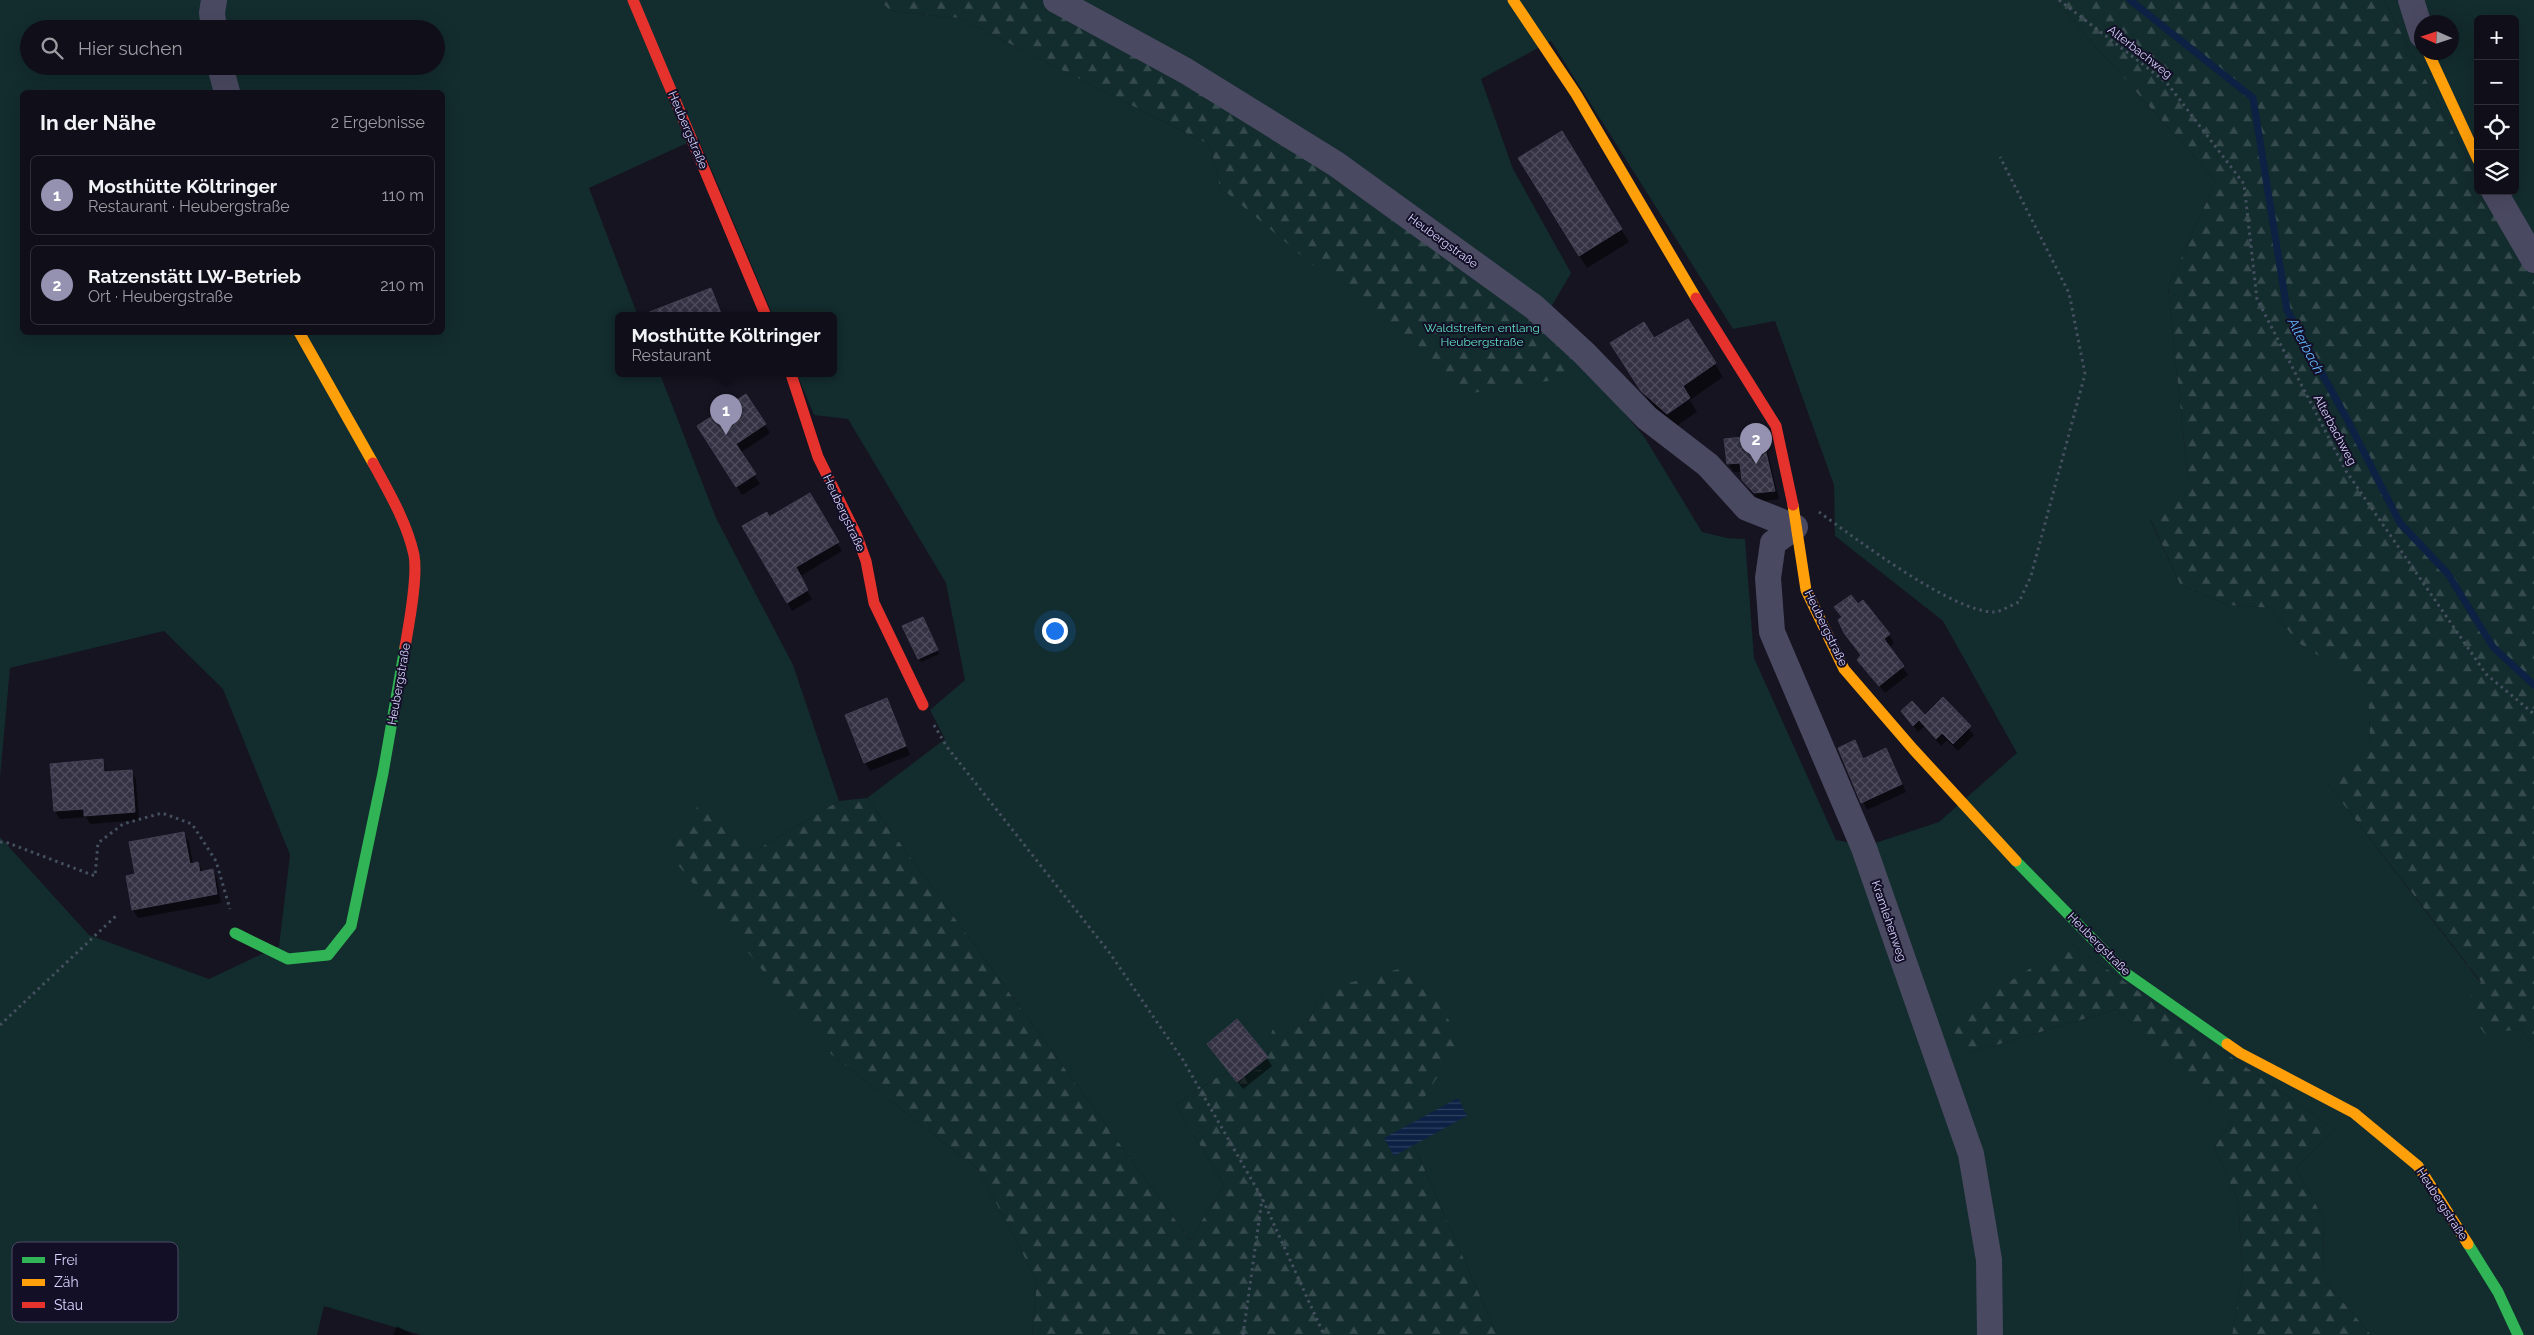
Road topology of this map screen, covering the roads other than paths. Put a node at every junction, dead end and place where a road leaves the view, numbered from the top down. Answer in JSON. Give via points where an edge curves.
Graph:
{"nodes":[{"id":1,"x":214,"y":0,"type":"edge"},
{"id":2,"x":633,"y":0,"type":"edge"},
{"id":3,"x":1056,"y":0,"type":"edge"},
{"id":4,"x":1513,"y":0,"type":"edge"},
{"id":5,"x":2411,"y":0,"type":"edge"},
{"id":6,"x":2416,"y":15,"type":"edge"},
{"id":7,"x":213,"y":20,"type":"edge"},
{"id":8,"x":2432,"y":60,"type":"edge"},
{"id":9,"x":222,"y":75,"type":"edge"},
{"id":10,"x":226,"y":90,"type":"edge"},
{"id":11,"x":2474,"y":151,"type":"edge"},
{"id":12,"x":2496,"y":195,"type":"edge"},
{"id":13,"x":2534,"y":260,"type":"edge"},
{"id":14,"x":764,"y":312,"type":"edge"},
{"id":15,"x":301,"y":335,"type":"edge"},
{"id":16,"x":792,"y":377,"type":"edge"},
{"id":17,"x":1795,"y":527,"type":"junction"},
{"id":18,"x":922,"y":705,"type":"road end"},
{"id":19,"x":236,"y":933,"type":"road end"},
{"id":20,"x":1990,"y":1335,"type":"edge"},
{"id":21,"x":2518,"y":1335,"type":"edge"}],
"edges":[{"from":1,"to":7,"type":"street"},
{"from":2,"to":14,"type":"street","name":"Heubergstraße"},
{"from":3,"to":17,"type":"street","name":"Heubergstraße","via":[[1186,71],[1336,164],[1534,307],[1647,418],[1708,465],[1748,508]]},
{"from":4,"to":17,"type":"street","name":"Heubergstraße","via":[[1576,94],[1688,285],[1776,426],[1792,493]]},
{"from":5,"to":6,"type":"street"},
{"from":8,"to":11,"type":"street"},
{"from":9,"to":10,"type":"street"},
{"from":12,"to":13,"type":"street"},
{"from":15,"to":19,"type":"street","name":"Heubergstraße","via":[[395,503],[414,556],[412,609],[383,773],[351,926],[328,955],[288,959]]},
{"from":16,"to":18,"type":"street","name":"Heubergstraße","via":[[818,456],[857,536],[866,561],[874,603]]},
{"from":17,"to":20,"type":"street","name":"Kramlehenweg","via":[[1773,543],[1768,578],[1772,632],[1864,848],[1971,1154],[1989,1260]]},
{"from":17,"to":21,"type":"street","name":"Heubergstraße","via":[[1806,590],[1844,669],[1913,749],[2127,974],[2240,1053],[2354,1113],[2418,1166],[2498,1292]]}]}
